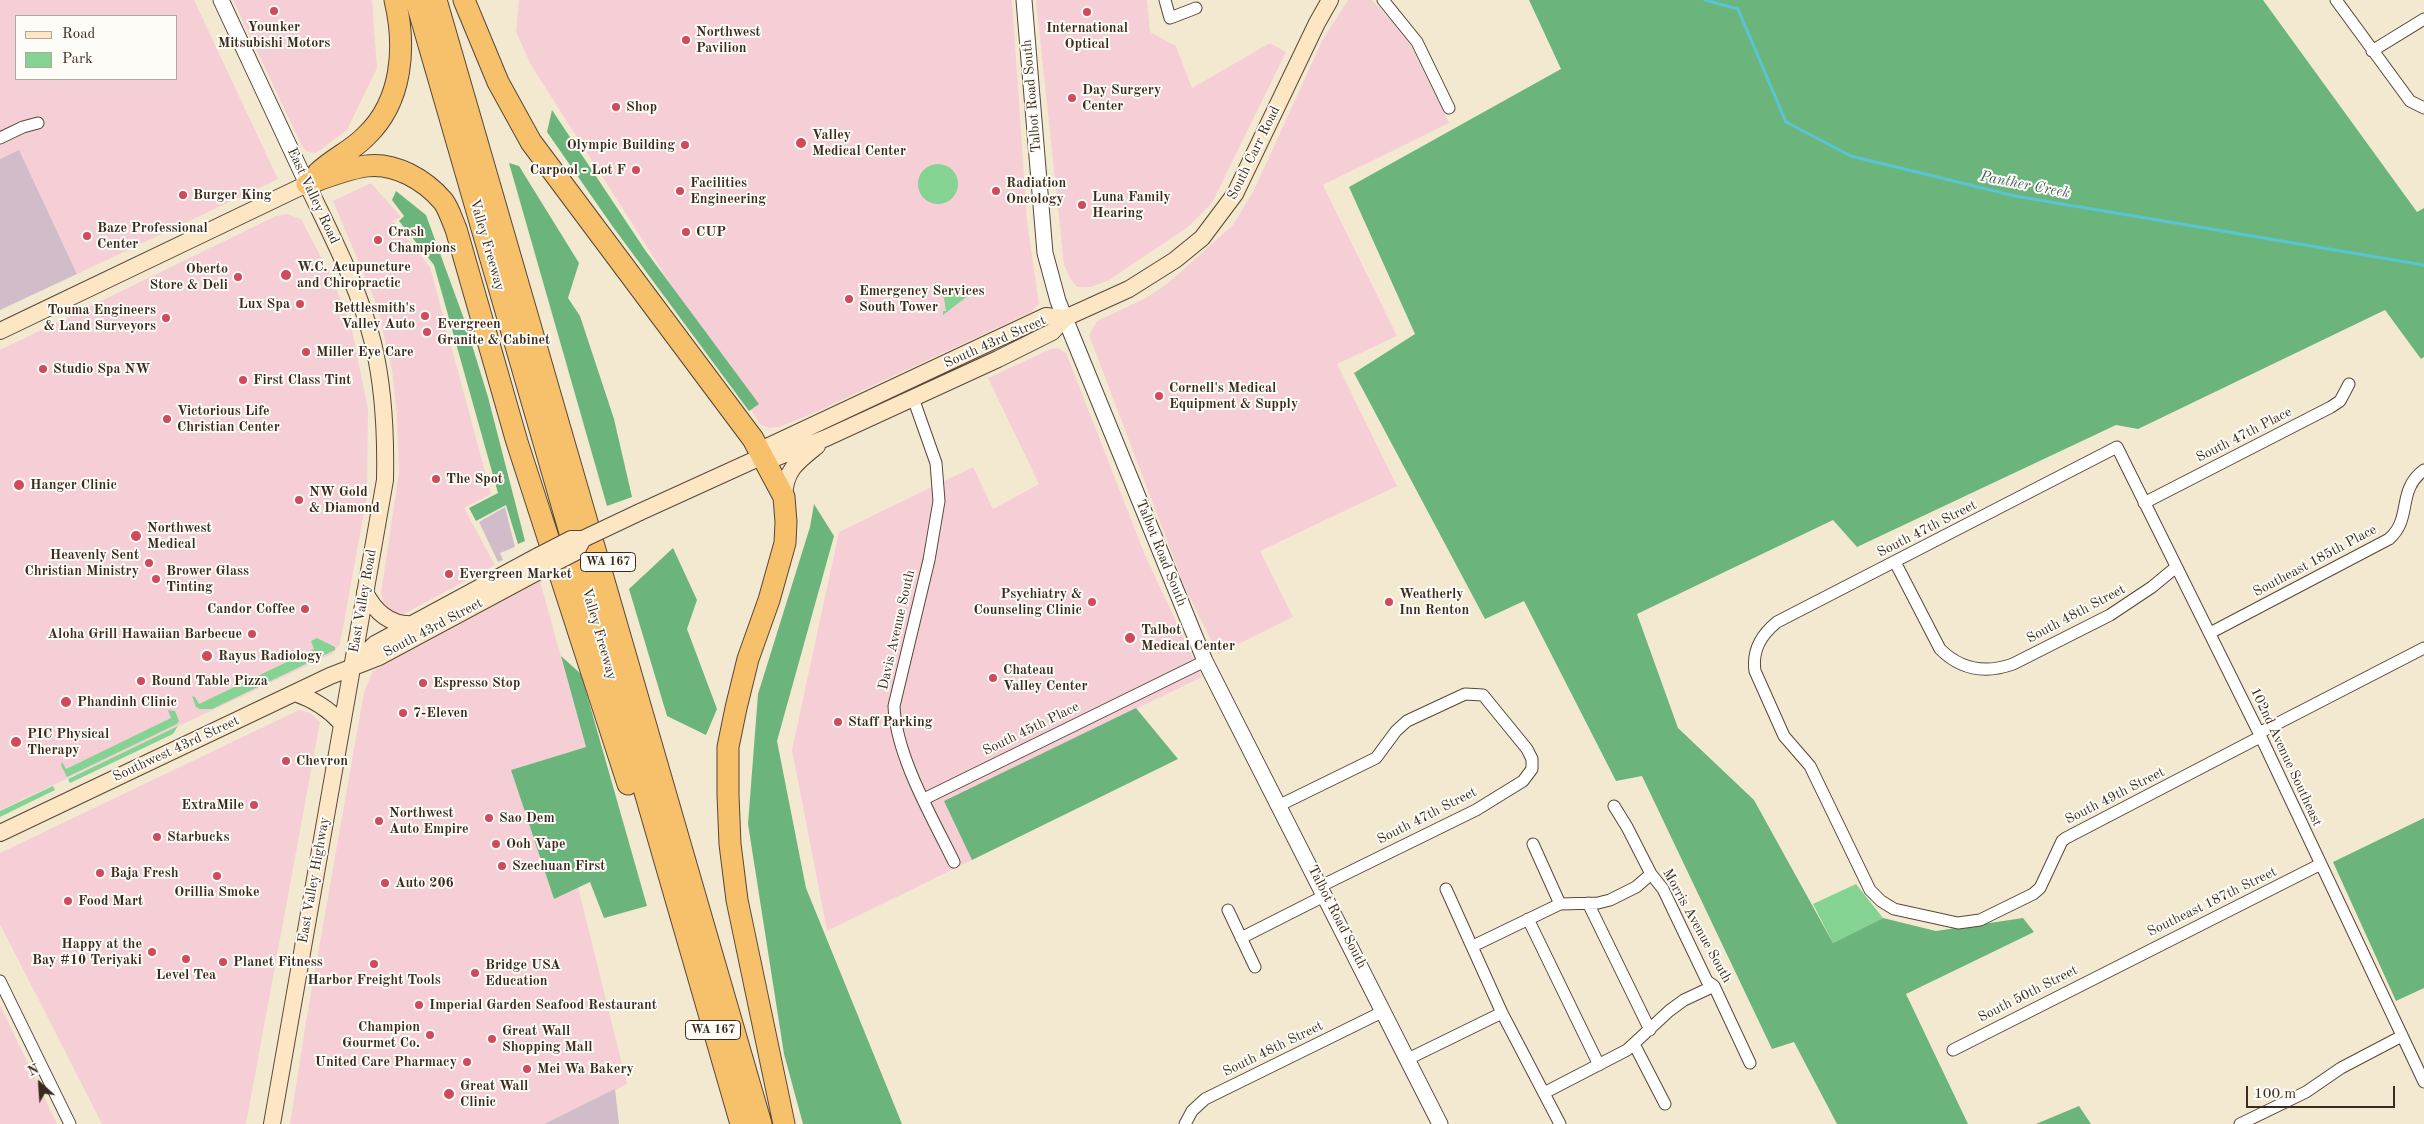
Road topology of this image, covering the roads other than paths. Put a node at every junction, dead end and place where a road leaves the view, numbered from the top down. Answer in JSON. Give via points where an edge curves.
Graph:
{"nodes":[{"id":1,"x":221,"y":0,"type":"edge"},
{"id":2,"x":395,"y":0,"type":"edge"},
{"id":3,"x":416,"y":0,"type":"edge"},
{"id":4,"x":436,"y":0,"type":"edge"},
{"id":5,"x":446,"y":0,"type":"edge"},
{"id":6,"x":464,"y":0,"type":"edge"},
{"id":7,"x":1024,"y":0,"type":"edge"},
{"id":8,"x":1165,"y":0,"type":"edge"},
{"id":9,"x":1330,"y":0,"type":"edge"},
{"id":10,"x":1383,"y":0,"type":"edge"},
{"id":11,"x":2336,"y":0,"type":"edge"},
{"id":12,"x":1196,"y":8,"type":"dead end"},
{"id":13,"x":2424,"y":20,"type":"edge"},
{"id":14,"x":2372,"y":51,"type":"junction"},
{"id":15,"x":2423,"y":107,"type":"edge"},
{"id":16,"x":1449,"y":108,"type":"dead end"},
{"id":17,"x":38,"y":124,"type":"dead end"},
{"id":18,"x":0,"y":138,"type":"edge"},
{"id":19,"x":307,"y":184,"type":"junction"},
{"id":20,"x":1065,"y":318,"type":"junction"},
{"id":21,"x":0,"y":331,"type":"edge"},
{"id":22,"x":2349,"y":384,"type":"dead end"},
{"id":23,"x":913,"y":398,"type":"junction"},
{"id":24,"x":826,"y":438,"type":"junction"},
{"id":25,"x":2117,"y":447,"type":"joint"},
{"id":26,"x":763,"y":456,"type":"junction"},
{"id":27,"x":2424,"y":470,"type":"edge"},
{"id":28,"x":784,"y":497,"type":"junction"},
{"id":29,"x":2144,"y":503,"type":"junction"},
{"id":30,"x":540,"y":562,"type":"junction"},
{"id":31,"x":1895,"y":562,"type":"junction"},
{"id":32,"x":2176,"y":568,"type":"junction"},
{"id":33,"x":365,"y":592,"type":"junction"},
{"id":34,"x":414,"y":624,"type":"junction"},
{"id":35,"x":2210,"y":633,"type":"junction"},
{"id":36,"x":2424,"y":648,"type":"edge"},
{"id":37,"x":1206,"y":661,"type":"junction"},
{"id":38,"x":352,"y":666,"type":"junction"},
{"id":39,"x":295,"y":693,"type":"junction"},
{"id":40,"x":341,"y":723,"type":"junction"},
{"id":41,"x":2260,"y":735,"type":"junction"},
{"id":42,"x":924,"y":799,"type":"junction"},
{"id":43,"x":1280,"y":805,"type":"junction"},
{"id":44,"x":1614,"y":806,"type":"dead end"},
{"id":45,"x":0,"y":833,"type":"edge"},
{"id":46,"x":1533,"y":844,"type":"dead end"},
{"id":47,"x":954,"y":862,"type":"dead end"},
{"id":48,"x":2321,"y":864,"type":"junction"},
{"id":49,"x":1651,"y":874,"type":"junction"},
{"id":50,"x":1446,"y":889,"type":"dead end"},
{"id":51,"x":1324,"y":891,"type":"junction"},
{"id":52,"x":1588,"y":903,"type":"junction"},
{"id":53,"x":1560,"y":904,"type":"junction"},
{"id":54,"x":1228,"y":910,"type":"dead end"},
{"id":55,"x":1894,"y":910,"type":"joint"},
{"id":56,"x":1528,"y":919,"type":"junction"},
{"id":57,"x":1241,"y":938,"type":"junction"},
{"id":58,"x":1472,"y":946,"type":"junction"},
{"id":59,"x":694,"y":966,"type":"junction"},
{"id":60,"x":2117,"y":966,"type":"joint"},
{"id":61,"x":1255,"y":967,"type":"dead end"},
{"id":62,"x":0,"y":981,"type":"edge"},
{"id":63,"x":1714,"y":986,"type":"junction"},
{"id":64,"x":1384,"y":1011,"type":"junction"},
{"id":65,"x":1502,"y":1013,"type":"junction"},
{"id":66,"x":1650,"y":1030,"type":"junction"},
{"id":67,"x":2402,"y":1036,"type":"junction"},
{"id":68,"x":1634,"y":1044,"type":"junction"},
{"id":69,"x":1953,"y":1050,"type":"dead end"},
{"id":70,"x":1408,"y":1059,"type":"junction"},
{"id":71,"x":1750,"y":1063,"type":"dead end"},
{"id":72,"x":1599,"y":1065,"type":"junction"},
{"id":73,"x":2424,"y":1082,"type":"edge"},
{"id":74,"x":1544,"y":1093,"type":"junction"},
{"id":75,"x":1665,"y":1104,"type":"dead end"},
{"id":76,"x":70,"y":1124,"type":"edge"},
{"id":77,"x":272,"y":1124,"type":"edge"},
{"id":78,"x":741,"y":1124,"type":"edge"},
{"id":79,"x":761,"y":1124,"type":"edge"},
{"id":80,"x":769,"y":1124,"type":"edge"},
{"id":81,"x":784,"y":1124,"type":"edge"},
{"id":82,"x":1185,"y":1124,"type":"edge"},
{"id":83,"x":1440,"y":1124,"type":"edge"},
{"id":84,"x":1560,"y":1124,"type":"edge"},
{"id":85,"x":2240,"y":1124,"type":"edge"}],
"edges":[{"from":1,"to":19,"type":"street","name":"East Valley Road"},
{"from":2,"to":19,"type":"highway","via":[[399,16],[400,61],[387,108],[367,136],[341,158],[325,166]]},
{"from":3,"to":59,"type":"highway","name":"Valley Freeway","number":"WA 167"},
{"from":4,"to":79,"type":"highway"},
{"from":5,"to":80,"type":"highway","name":"Valley Freeway","number":"WA 167"},
{"from":6,"to":26,"type":"highway","via":[[498,82],[531,142]]},
{"from":7,"to":20,"type":"street","name":"Talbot Road South","via":[[1045,253]]},
{"from":8,"to":12,"type":"street","via":[[1170,18]]},
{"from":9,"to":20,"type":"main road","name":"South Carr Road","via":[[1235,194],[1202,238],[1148,278]]},
{"from":10,"to":16,"type":"street","via":[[1417,42]]},
{"from":11,"to":14,"type":"street"},
{"from":13,"to":14,"type":"street"},
{"from":14,"to":15,"type":"street","via":[[2410,101]]},
{"from":17,"to":18,"type":"street"},
{"from":19,"to":21,"type":"main road"},
{"from":19,"to":33,"type":"main road","name":"East Valley Road","via":[[343,261],[360,307],[372,341],[382,391],[386,440],[384,480]]},
{"from":19,"to":59,"type":"highway","via":[[367,166],[392,169],[426,184],[444,202],[680,954]]},
{"from":20,"to":23,"type":"main road","name":"South 43rd Street","via":[[1051,333]]},
{"from":20,"to":26,"type":"main road","name":"South 43rd Street","via":[[1046,316],[769,446]]},
{"from":20,"to":37,"type":"street","name":"Talbot Road South"},
{"from":22,"to":29,"type":"street","name":"South 47th Place","via":[[2340,401],[2331,407]]},
{"from":23,"to":24,"type":"main road","name":"South 43rd Street"},
{"from":23,"to":42,"type":"street","name":"Davis Avenue South","via":[[936,463],[938,501],[929,560],[894,706],[897,735]]},
{"from":24,"to":26,"type":"main road","name":"South 43rd Street","via":[[775,458]]},
{"from":24,"to":28,"type":"main road","via":[[794,466],[784,482]]},
{"from":25,"to":29,"type":"street","name":"102nd Avenue Southeast"},
{"from":25,"to":31,"type":"street","name":"South 47th Street"},
{"from":26,"to":28,"type":"highway"},
{"from":26,"to":30,"type":"main road","name":"South 43rd Street","bridge":true,"via":[[583,539],[571,539]]},
{"from":27,"to":35,"type":"street","name":"Southeast 185th Place","via":[[2409,485],[2402,522],[2389,539]]},
{"from":28,"to":81,"type":"highway","via":[[785,543],[736,708],[728,746],[728,795],[737,900]]},
{"from":29,"to":32,"type":"street","name":"102nd Avenue Southeast"},
{"from":30,"to":34,"type":"main road","name":"South 43rd Street"},
{"from":30,"to":38,"type":"main road","name":"South 43rd Street","via":[[379,658]]},
{"from":31,"to":32,"type":"street","name":"South 48th Street","via":[[1940,649],[1961,665],[1984,671],[2013,664],[2110,615]]},
{"from":31,"to":55,"type":"street","name":"South 47th Street","via":[[1777,622],[1761,638],[1753,661],[1784,736],[1810,766],[1870,890]]},
{"from":32,"to":35,"type":"street","name":"102nd Avenue Southeast"},
{"from":33,"to":34,"type":"main road","via":[[380,615],[397,623]]},
{"from":33,"to":38,"type":"main road","name":"East Valley Road"},
{"from":34,"to":38,"type":"main road","name":"South 43rd Street","via":[[375,644]]},
{"from":35,"to":41,"type":"street","name":"102nd Avenue Southeast"},
{"from":36,"to":41,"type":"street","name":"South 49th Street"},
{"from":37,"to":42,"type":"street","name":"South 45th Place"},
{"from":37,"to":43,"type":"street","name":"Talbot Road South"},
{"from":38,"to":39,"type":"main road","name":"Southwest 43rd Street"},
{"from":38,"to":40,"type":"main road","name":"East Valley Highway"},
{"from":39,"to":40,"type":"main road","via":[[313,701]]},
{"from":39,"to":45,"type":"main road","name":"Southwest 43rd Street"},
{"from":40,"to":77,"type":"main road","name":"East Valley Highway"},
{"from":41,"to":48,"type":"street","name":"102nd Avenue Southeast"},
{"from":41,"to":55,"type":"street","name":"South 49th Street","via":[[2066,838],[2040,888],[1980,920],[1958,923]]},
{"from":42,"to":47,"type":"street","name":"Davis Avenue South"},
{"from":43,"to":51,"type":"street","name":"Talbot Road South"},
{"from":43,"to":51,"type":"street","name":"South 47th Street","via":[[1376,758],[1407,721],[1465,694],[1483,695],[1527,749],[1532,769],[1523,781],[1476,810]]},
{"from":44,"to":49,"type":"street","name":"Morris Avenue South"},
{"from":46,"to":53,"type":"street"},
{"from":48,"to":60,"type":"street","name":"Southeast 187th Street"},
{"from":48,"to":67,"type":"street","name":"102nd Avenue Southeast"},
{"from":49,"to":52,"type":"street","via":[[1636,887],[1610,900]]},
{"from":49,"to":63,"type":"street","name":"Morris Avenue South","via":[[1663,889],[1707,981]]},
{"from":50,"to":58,"type":"street"},
{"from":51,"to":57,"type":"street","name":"South 47th Street"},
{"from":51,"to":64,"type":"street","name":"Talbot Road South"},
{"from":52,"to":53,"type":"street"},
{"from":52,"to":66,"type":"street"},
{"from":53,"to":56,"type":"street"},
{"from":54,"to":57,"type":"street"},
{"from":56,"to":58,"type":"street"},
{"from":56,"to":72,"type":"street"},
{"from":57,"to":61,"type":"street"},
{"from":58,"to":65,"type":"street"},
{"from":59,"to":78,"type":"highway","name":"Valley Freeway","number":"WA 167"},
{"from":60,"to":69,"type":"street","name":"South 50th Street"},
{"from":62,"to":76,"type":"street"},
{"from":63,"to":66,"type":"street","via":[[1684,1000]]},
{"from":63,"to":71,"type":"street","name":"Morris Avenue South"},
{"from":64,"to":70,"type":"street","name":"Talbot Road South"},
{"from":64,"to":82,"type":"street","name":"South 48th Street","via":[[1205,1099],[1192,1111]]},
{"from":65,"to":70,"type":"street"},
{"from":65,"to":74,"type":"street"},
{"from":66,"to":68,"type":"street"},
{"from":67,"to":73,"type":"street","name":"102nd Avenue Southeast"},
{"from":67,"to":85,"type":"street","via":[[2341,1068],[2306,1092]]},
{"from":68,"to":72,"type":"street"},
{"from":68,"to":75,"type":"street"},
{"from":70,"to":83,"type":"street","name":"Talbot Road South"},
{"from":72,"to":74,"type":"street"},
{"from":74,"to":84,"type":"street"}]}
